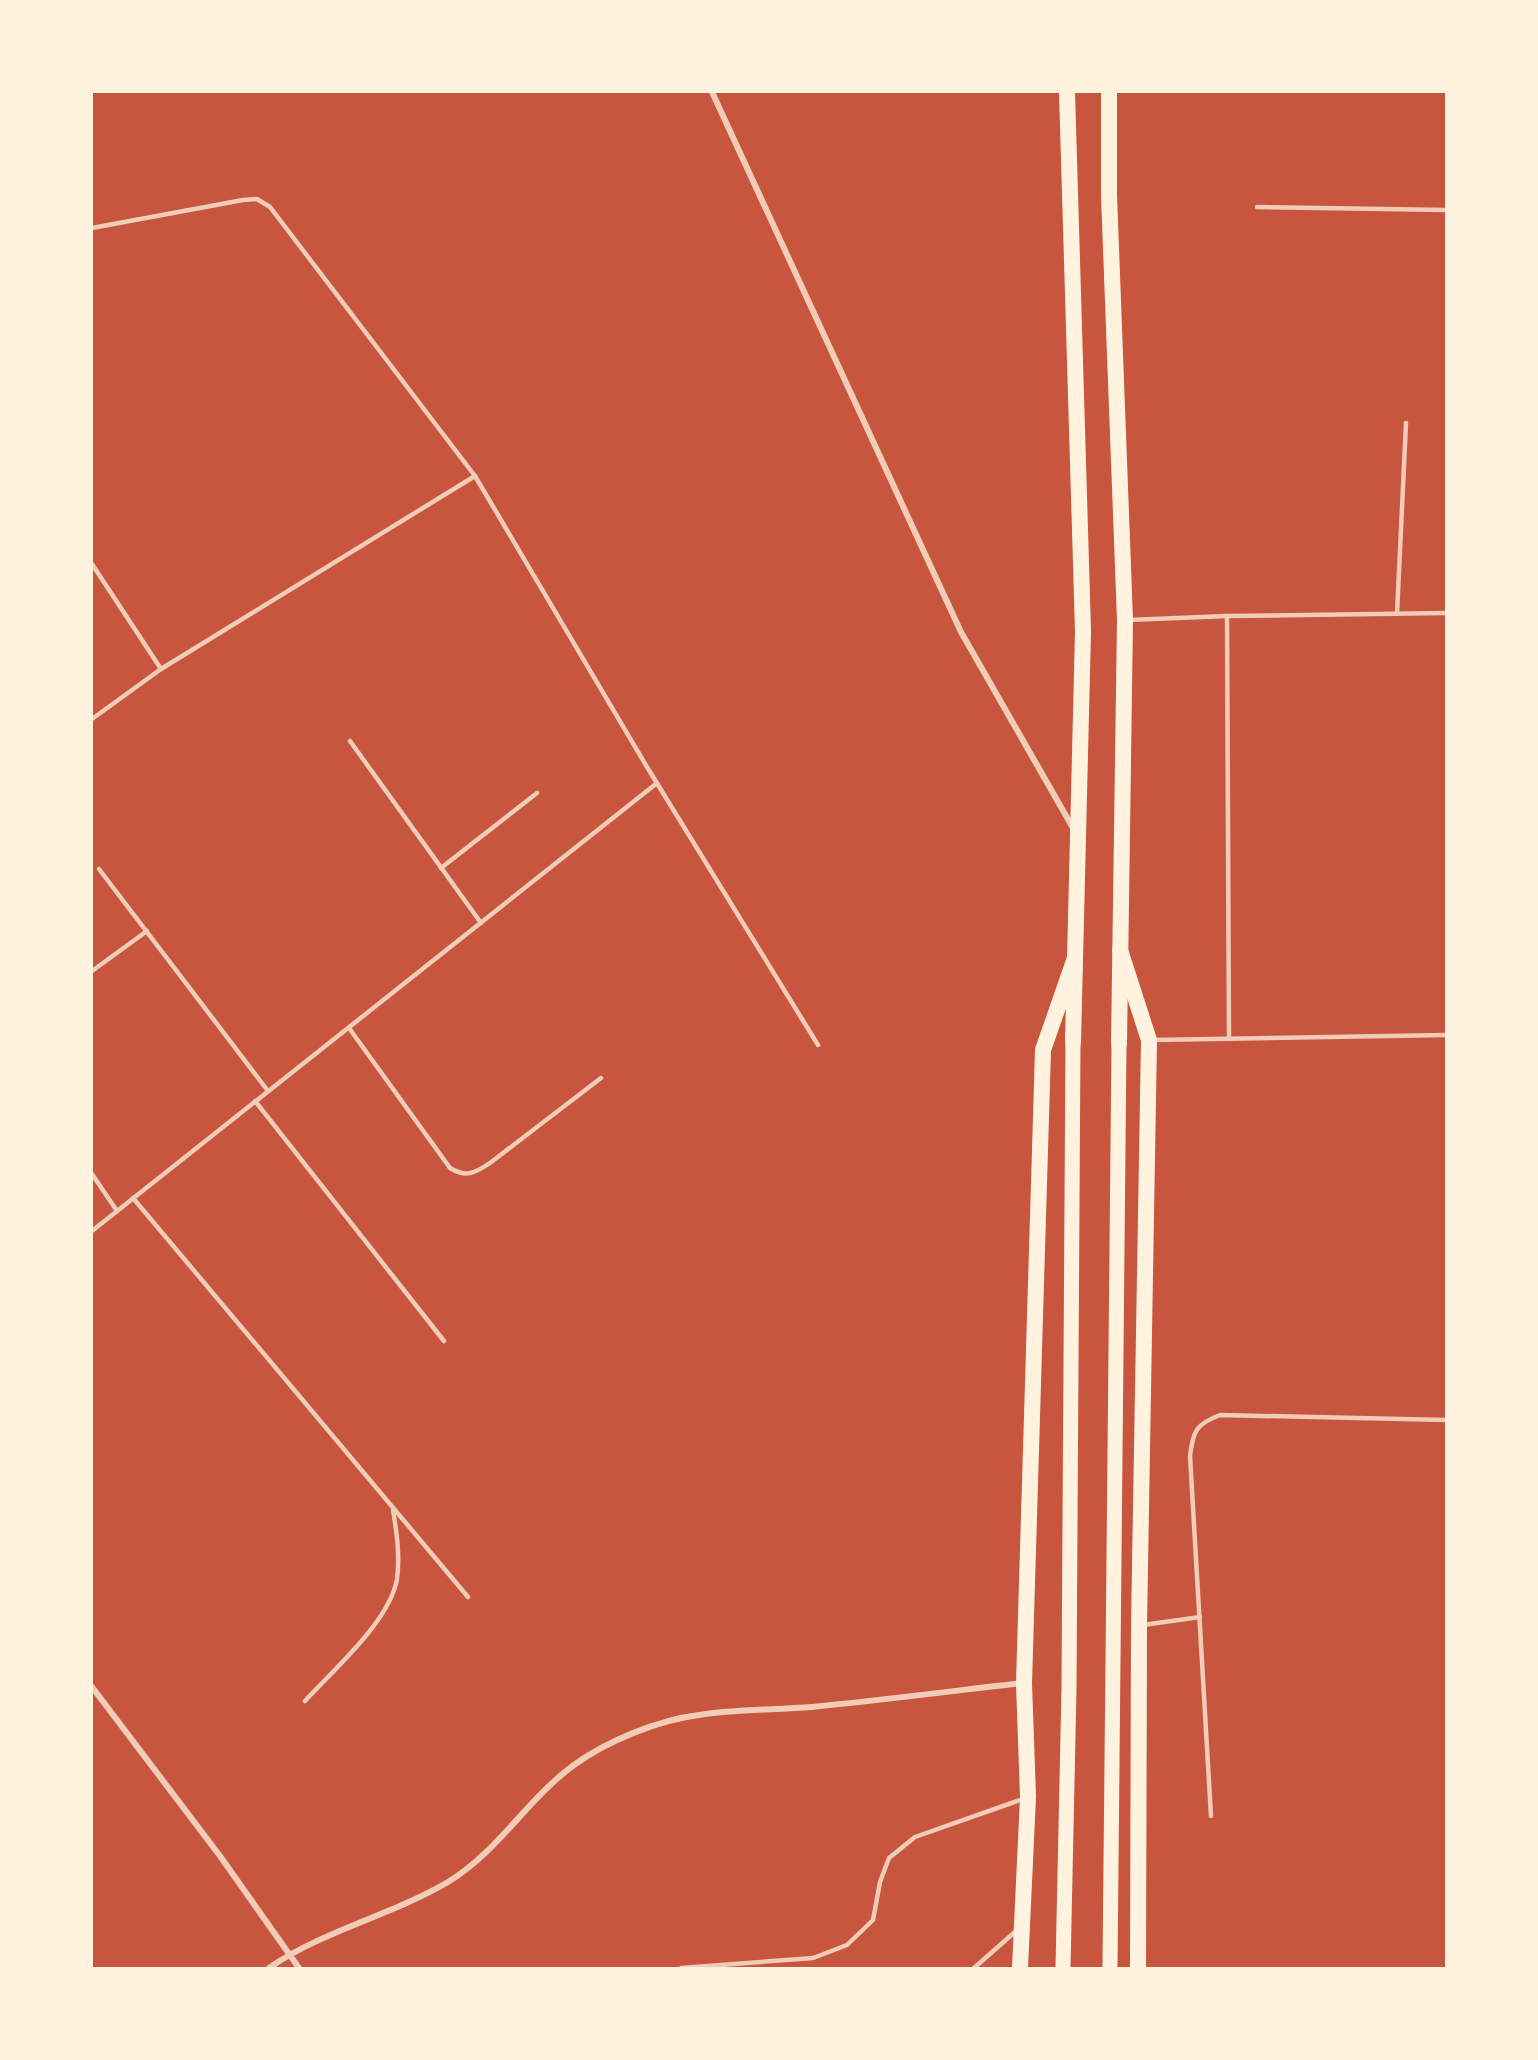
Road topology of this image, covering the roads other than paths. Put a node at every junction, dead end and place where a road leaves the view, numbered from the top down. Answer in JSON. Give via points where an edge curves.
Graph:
{"nodes":[{"id":1,"x":712,"y":92,"type":"edge"},
{"id":2,"x":1067,"y":92,"type":"edge"},
{"id":3,"x":1109,"y":92,"type":"edge"},
{"id":4,"x":1257,"y":207,"type":"dead end"},
{"id":5,"x":1446,"y":210,"type":"edge"},
{"id":6,"x":92,"y":228,"type":"edge"},
{"id":7,"x":1406,"y":423,"type":"dead end"},
{"id":8,"x":475,"y":476,"type":"junction"},
{"id":9,"x":92,"y":564,"type":"edge"},
{"id":10,"x":1446,"y":613,"type":"edge"},
{"id":11,"x":1397,"y":614,"type":"junction"},
{"id":12,"x":1227,"y":616,"type":"junction"},
{"id":13,"x":1125,"y":620,"type":"junction"},
{"id":14,"x":161,"y":669,"type":"junction"},
{"id":15,"x":92,"y":719,"type":"edge"},
{"id":16,"x":350,"y":741,"type":"dead end"},
{"id":17,"x":657,"y":783,"type":"junction"},
{"id":18,"x":537,"y":793,"type":"dead end"},
{"id":19,"x":1078,"y":837,"type":"junction"},
{"id":20,"x":441,"y":868,"type":"junction"},
{"id":21,"x":99,"y":869,"type":"dead end"},
{"id":22,"x":481,"y":923,"type":"junction"},
{"id":23,"x":147,"y":932,"type":"junction"},
{"id":24,"x":1120,"y":950,"type":"junction"},
{"id":25,"x":1075,"y":958,"type":"junction"},
{"id":26,"x":92,"y":971,"type":"edge"},
{"id":27,"x":349,"y":1028,"type":"junction"},
{"id":28,"x":1446,"y":1035,"type":"edge"},
{"id":29,"x":1229,"y":1039,"type":"junction"},
{"id":30,"x":1149,"y":1040,"type":"junction"},
{"id":31,"x":1073,"y":1042,"type":"joint"},
{"id":32,"x":1119,"y":1044,"type":"joint"},
{"id":33,"x":818,"y":1045,"type":"dead end"},
{"id":34,"x":601,"y":1078,"type":"dead end"},
{"id":35,"x":268,"y":1091,"type":"junction"},
{"id":36,"x":255,"y":1101,"type":"junction"},
{"id":37,"x":92,"y":1174,"type":"edge"},
{"id":38,"x":133,"y":1198,"type":"junction"},
{"id":39,"x":117,"y":1211,"type":"junction"},
{"id":40,"x":92,"y":1231,"type":"edge"},
{"id":41,"x":444,"y":1341,"type":"dead end"},
{"id":42,"x":1446,"y":1420,"type":"edge"},
{"id":43,"x":392,"y":1508,"type":"junction"},
{"id":44,"x":468,"y":1597,"type":"dead end"},
{"id":45,"x":1200,"y":1617,"type":"junction"},
{"id":46,"x":1139,"y":1626,"type":"junction"},
{"id":47,"x":1024,"y":1683,"type":"junction"},
{"id":48,"x":92,"y":1687,"type":"edge"},
{"id":49,"x":305,"y":1701,"type":"dead end"},
{"id":50,"x":1028,"y":1797,"type":"junction"},
{"id":51,"x":1211,"y":1816,"type":"dead end"},
{"id":52,"x":1022,"y":1925,"type":"junction"},
{"id":53,"x":288,"y":1955,"type":"junction"},
{"id":54,"x":269,"y":1968,"type":"edge"},
{"id":55,"x":299,"y":1968,"type":"edge"},
{"id":56,"x":681,"y":1968,"type":"edge"},
{"id":57,"x":974,"y":1968,"type":"edge"},
{"id":58,"x":1020,"y":1968,"type":"edge"},
{"id":59,"x":1063,"y":1968,"type":"edge"},
{"id":60,"x":1110,"y":1968,"type":"edge"},
{"id":61,"x":1138,"y":1968,"type":"edge"}],
"edges":[{"from":1,"to":19,"type":"street","via":[[960,632]]},
{"from":2,"to":19,"type":"highway","via":[[1083,632]]},
{"from":3,"to":13,"type":"highway","via":[[1109,195]]},
{"from":4,"to":5,"type":"lane"},
{"from":6,"to":8,"type":"lane","via":[[243,200],[257,199],[270,207]]},
{"from":7,"to":11,"type":"lane"},
{"from":8,"to":14,"type":"lane"},
{"from":8,"to":17,"type":"lane"},
{"from":9,"to":14,"type":"lane"},
{"from":10,"to":11,"type":"lane"},
{"from":11,"to":12,"type":"lane"},
{"from":12,"to":13,"type":"lane"},
{"from":12,"to":29,"type":"lane"},
{"from":13,"to":24,"type":"highway"},
{"from":14,"to":15,"type":"lane"},
{"from":16,"to":20,"type":"lane"},
{"from":17,"to":22,"type":"lane"},
{"from":17,"to":33,"type":"lane"},
{"from":18,"to":20,"type":"lane"},
{"from":19,"to":25,"type":"highway"},
{"from":20,"to":22,"type":"lane"},
{"from":21,"to":23,"type":"lane"},
{"from":22,"to":27,"type":"lane"},
{"from":23,"to":26,"type":"lane"},
{"from":23,"to":35,"type":"lane"},
{"from":24,"to":30,"type":"highway"},
{"from":24,"to":32,"type":"highway"},
{"from":25,"to":31,"type":"highway"},
{"from":25,"to":47,"type":"highway","via":[[1043,1050]]},
{"from":27,"to":34,"type":"lane","via":[[450,1168],[461,1175],[474,1174],[490,1163]]},
{"from":27,"to":35,"type":"lane"},
{"from":28,"to":29,"type":"lane"},
{"from":29,"to":30,"type":"lane"},
{"from":30,"to":46,"type":"highway"},
{"from":31,"to":59,"type":"main road"},
{"from":32,"to":60,"type":"main road"},
{"from":35,"to":36,"type":"lane"},
{"from":36,"to":38,"type":"lane"},
{"from":36,"to":41,"type":"lane"},
{"from":37,"to":39,"type":"lane"},
{"from":38,"to":39,"type":"lane"},
{"from":38,"to":43,"type":"lane"},
{"from":39,"to":40,"type":"lane"},
{"from":42,"to":45,"type":"lane","via":[[1220,1415],[1203,1422],[1193,1435],[1190,1456]]},
{"from":43,"to":44,"type":"lane"},
{"from":43,"to":49,"type":"lane","via":[[399,1542],[397,1582],[378,1622]]},
{"from":45,"to":46,"type":"lane"},
{"from":45,"to":51,"type":"lane"},
{"from":46,"to":61,"type":"highway"},
{"from":47,"to":50,"type":"highway"},
{"from":47,"to":53,"type":"street","via":[[810,1707],[697,1715],[624,1736],[573,1765],[489,1852],[450,1881],[405,1905]]},
{"from":48,"to":53,"type":"street","via":[[220,1856]]},
{"from":50,"to":52,"type":"highway"},
{"from":50,"to":56,"type":"lane","via":[[915,1837],[890,1858],[880,1882],[873,1920],[847,1945],[813,1958]]},
{"from":52,"to":57,"type":"lane"},
{"from":52,"to":58,"type":"highway"},
{"from":53,"to":54,"type":"street"},
{"from":53,"to":55,"type":"street"}]}
